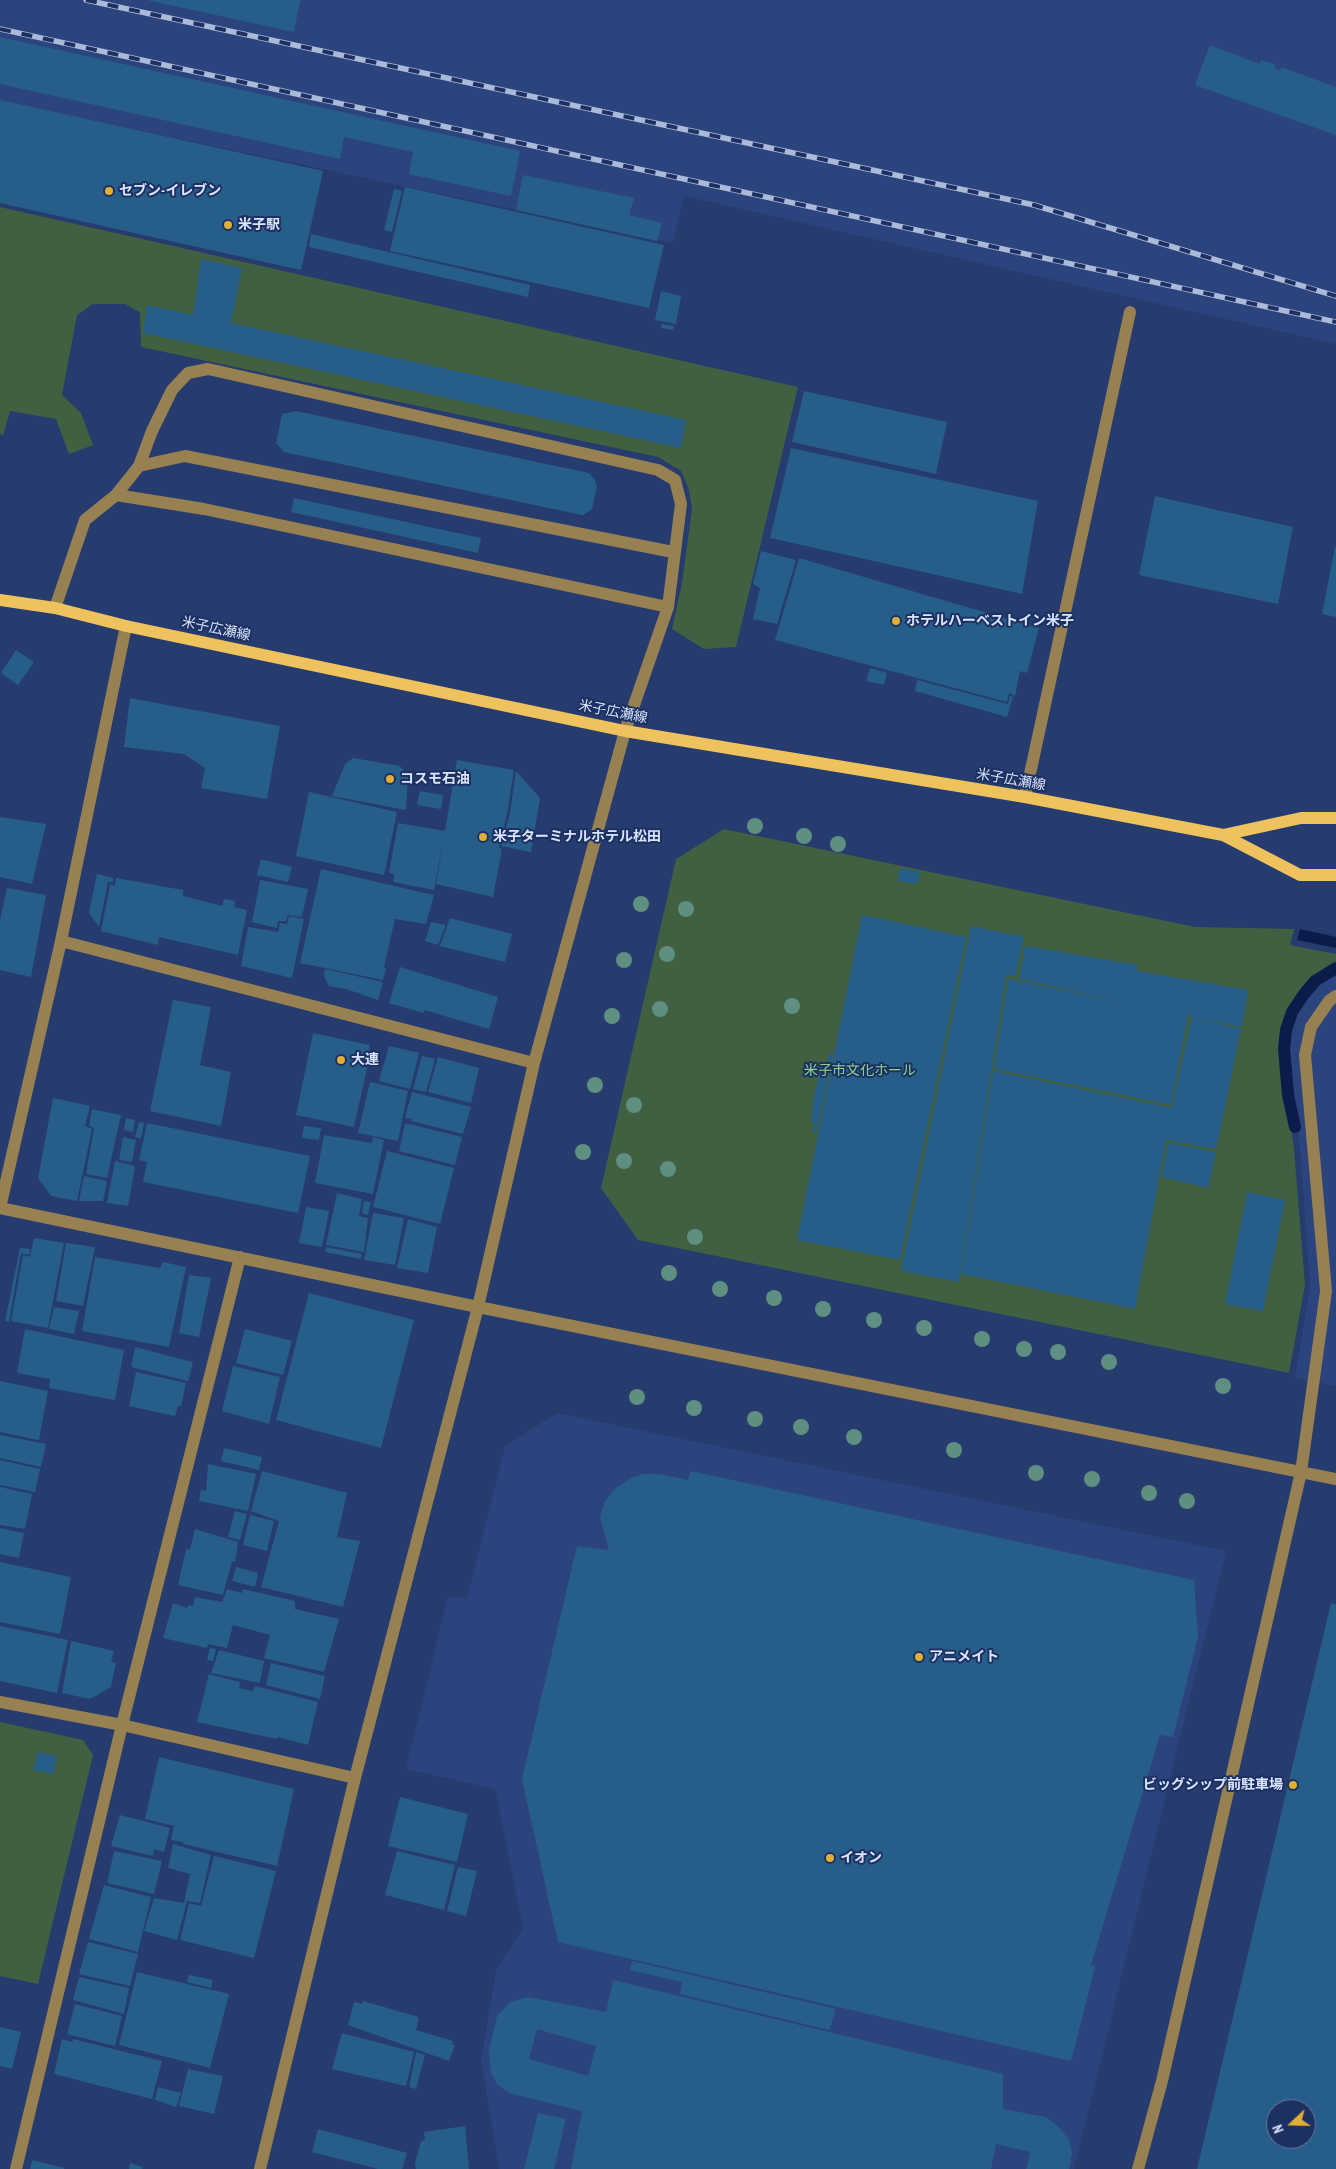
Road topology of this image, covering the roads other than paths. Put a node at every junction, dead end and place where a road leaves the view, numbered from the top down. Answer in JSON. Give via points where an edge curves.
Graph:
{"nodes":[{"id":1,"x":1130,"y":312,"type":"dead end"},
{"id":2,"x":139,"y":466,"type":"junction"},
{"id":3,"x":116,"y":495,"type":"junction"},
{"id":4,"x":673,"y":552,"type":"junction"},
{"id":5,"x":0,"y":600,"type":"edge"},
{"id":6,"x":668,"y":607,"type":"junction"},
{"id":7,"x":56,"y":608,"type":"junction"},
{"id":8,"x":126,"y":626,"type":"junction"},
{"id":9,"x":625,"y":731,"type":"junction"},
{"id":10,"x":1024,"y":797,"type":"junction"},
{"id":11,"x":1336,"y":818,"type":"edge"},
{"id":12,"x":1223,"y":835,"type":"junction"},
{"id":13,"x":1336,"y":875,"type":"edge"},
{"id":14,"x":61,"y":941,"type":"junction"},
{"id":15,"x":1336,"y":996,"type":"edge"},
{"id":16,"x":534,"y":1063,"type":"junction"},
{"id":17,"x":0,"y":1208,"type":"edge"},
{"id":18,"x":240,"y":1257,"type":"junction"},
{"id":19,"x":478,"y":1307,"type":"junction"},
{"id":20,"x":1301,"y":1472,"type":"junction"},
{"id":21,"x":1336,"y":1479,"type":"edge"},
{"id":22,"x":0,"y":1702,"type":"edge"},
{"id":23,"x":122,"y":1725,"type":"junction"},
{"id":24,"x":355,"y":1778,"type":"junction"},
{"id":25,"x":16,"y":2169,"type":"edge"},
{"id":26,"x":260,"y":2169,"type":"edge"},
{"id":27,"x":1138,"y":2169,"type":"edge"}],
"edges":[{"from":1,"to":10,"type":"street"},
{"from":2,"to":3,"type":"street"},
{"from":2,"to":4,"type":"street","via":[[185,456]]},
{"from":2,"to":4,"type":"street","via":[[172,390],[188,373],[208,369],[658,470],[676,480],[681,504]]},
{"from":3,"to":6,"type":"street","via":[[204,509]]},
{"from":3,"to":7,"type":"street","via":[[85,520]]},
{"from":4,"to":6,"type":"street"},
{"from":5,"to":7,"type":"main road","name":"米子広瀬線"},
{"from":6,"to":9,"type":"street"},
{"from":7,"to":8,"type":"main road","name":"米子広瀬線"},
{"from":8,"to":9,"type":"main road","name":"米子広瀬線"},
{"from":8,"to":14,"type":"street"},
{"from":9,"to":10,"type":"main road","name":"米子広瀬線"},
{"from":9,"to":16,"type":"street"},
{"from":10,"to":12,"type":"main road","name":"米子広瀬線"},
{"from":11,"to":12,"type":"main road","name":"米子広瀬線","via":[[1301,818]]},
{"from":12,"to":13,"type":"main road","name":"米子広瀬線","via":[[1300,875]]},
{"from":14,"to":16,"type":"street"},
{"from":14,"to":17,"type":"street"},
{"from":15,"to":20,"type":"street","via":[[1311,1027],[1305,1055],[1326,1291]]},
{"from":16,"to":19,"type":"street"},
{"from":17,"to":18,"type":"street"},
{"from":18,"to":19,"type":"street"},
{"from":18,"to":23,"type":"street"},
{"from":19,"to":20,"type":"street"},
{"from":19,"to":24,"type":"street"},
{"from":20,"to":21,"type":"street"},
{"from":20,"to":27,"type":"street","via":[[1162,2082]]},
{"from":22,"to":23,"type":"street"},
{"from":23,"to":24,"type":"street"},
{"from":23,"to":25,"type":"street"},
{"from":24,"to":26,"type":"street"}]}
